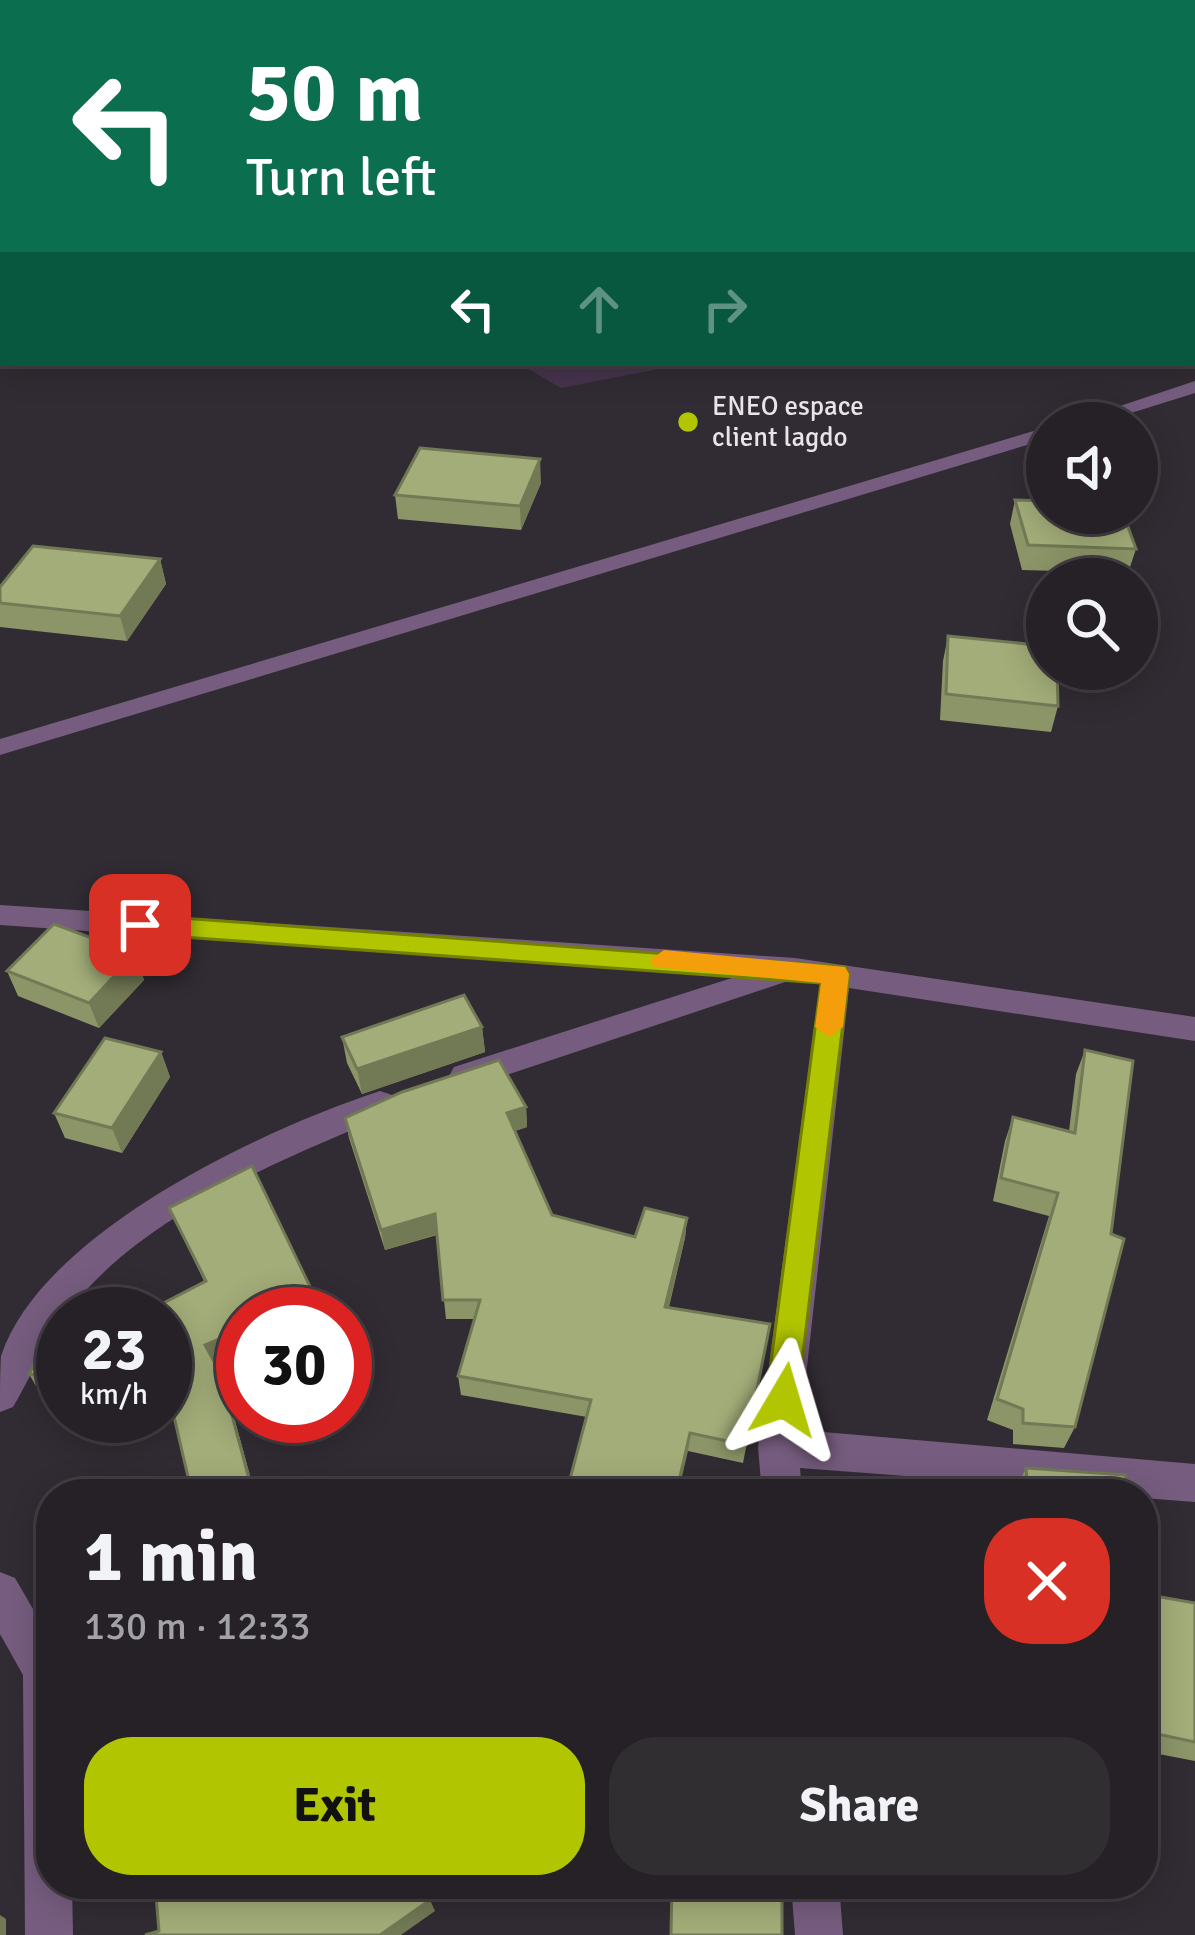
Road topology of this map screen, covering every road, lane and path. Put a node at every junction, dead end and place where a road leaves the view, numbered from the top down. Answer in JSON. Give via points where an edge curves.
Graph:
{"nodes":[{"id":1,"x":1195,"y":387,"type":"edge"},
{"id":2,"x":1146,"y":402,"type":"edge"},
{"id":3,"x":1026,"y":439,"type":"edge"},
{"id":4,"x":0,"y":747,"type":"edge"},
{"id":5,"x":0,"y":915,"type":"edge"},
{"id":6,"x":795,"y":969,"type":"junction"},
{"id":7,"x":836,"y":974,"type":"junction"},
{"id":8,"x":1195,"y":1029,"type":"edge"},
{"id":9,"x":0,"y":1394,"type":"edge"},
{"id":10,"x":778,"y":1447,"type":"junction"},
{"id":11,"x":781,"y":1479,"type":"edge"},
{"id":12,"x":1149,"y":1479,"type":"edge"},
{"id":13,"x":1158,"y":1480,"type":"edge"},
{"id":14,"x":1195,"y":1483,"type":"edge"},
{"id":15,"x":0,"y":1592,"type":"edge"},
{"id":16,"x":36,"y":1655,"type":"edge"},
{"id":17,"x":48,"y":1899,"type":"edge"},
{"id":18,"x":816,"y":1899,"type":"edge"},
{"id":19,"x":49,"y":1935,"type":"edge"},
{"id":20,"x":819,"y":1935,"type":"edge"}],
"edges":[{"from":1,"to":2,"type":"street"},
{"from":3,"to":4,"type":"street"},
{"from":5,"to":6,"type":"street"},
{"from":6,"to":7,"type":"street"},
{"from":6,"to":9,"type":"street","via":[[426,1088],[179,1196],[122,1237],[50,1309]]},
{"from":7,"to":8,"type":"street"},
{"from":7,"to":10,"type":"street"},
{"from":10,"to":11,"type":"street"},
{"from":10,"to":12,"type":"street"},
{"from":13,"to":14,"type":"street"},
{"from":15,"to":16,"type":"street"},
{"from":17,"to":19,"type":"street"},
{"from":18,"to":20,"type":"street"}]}
